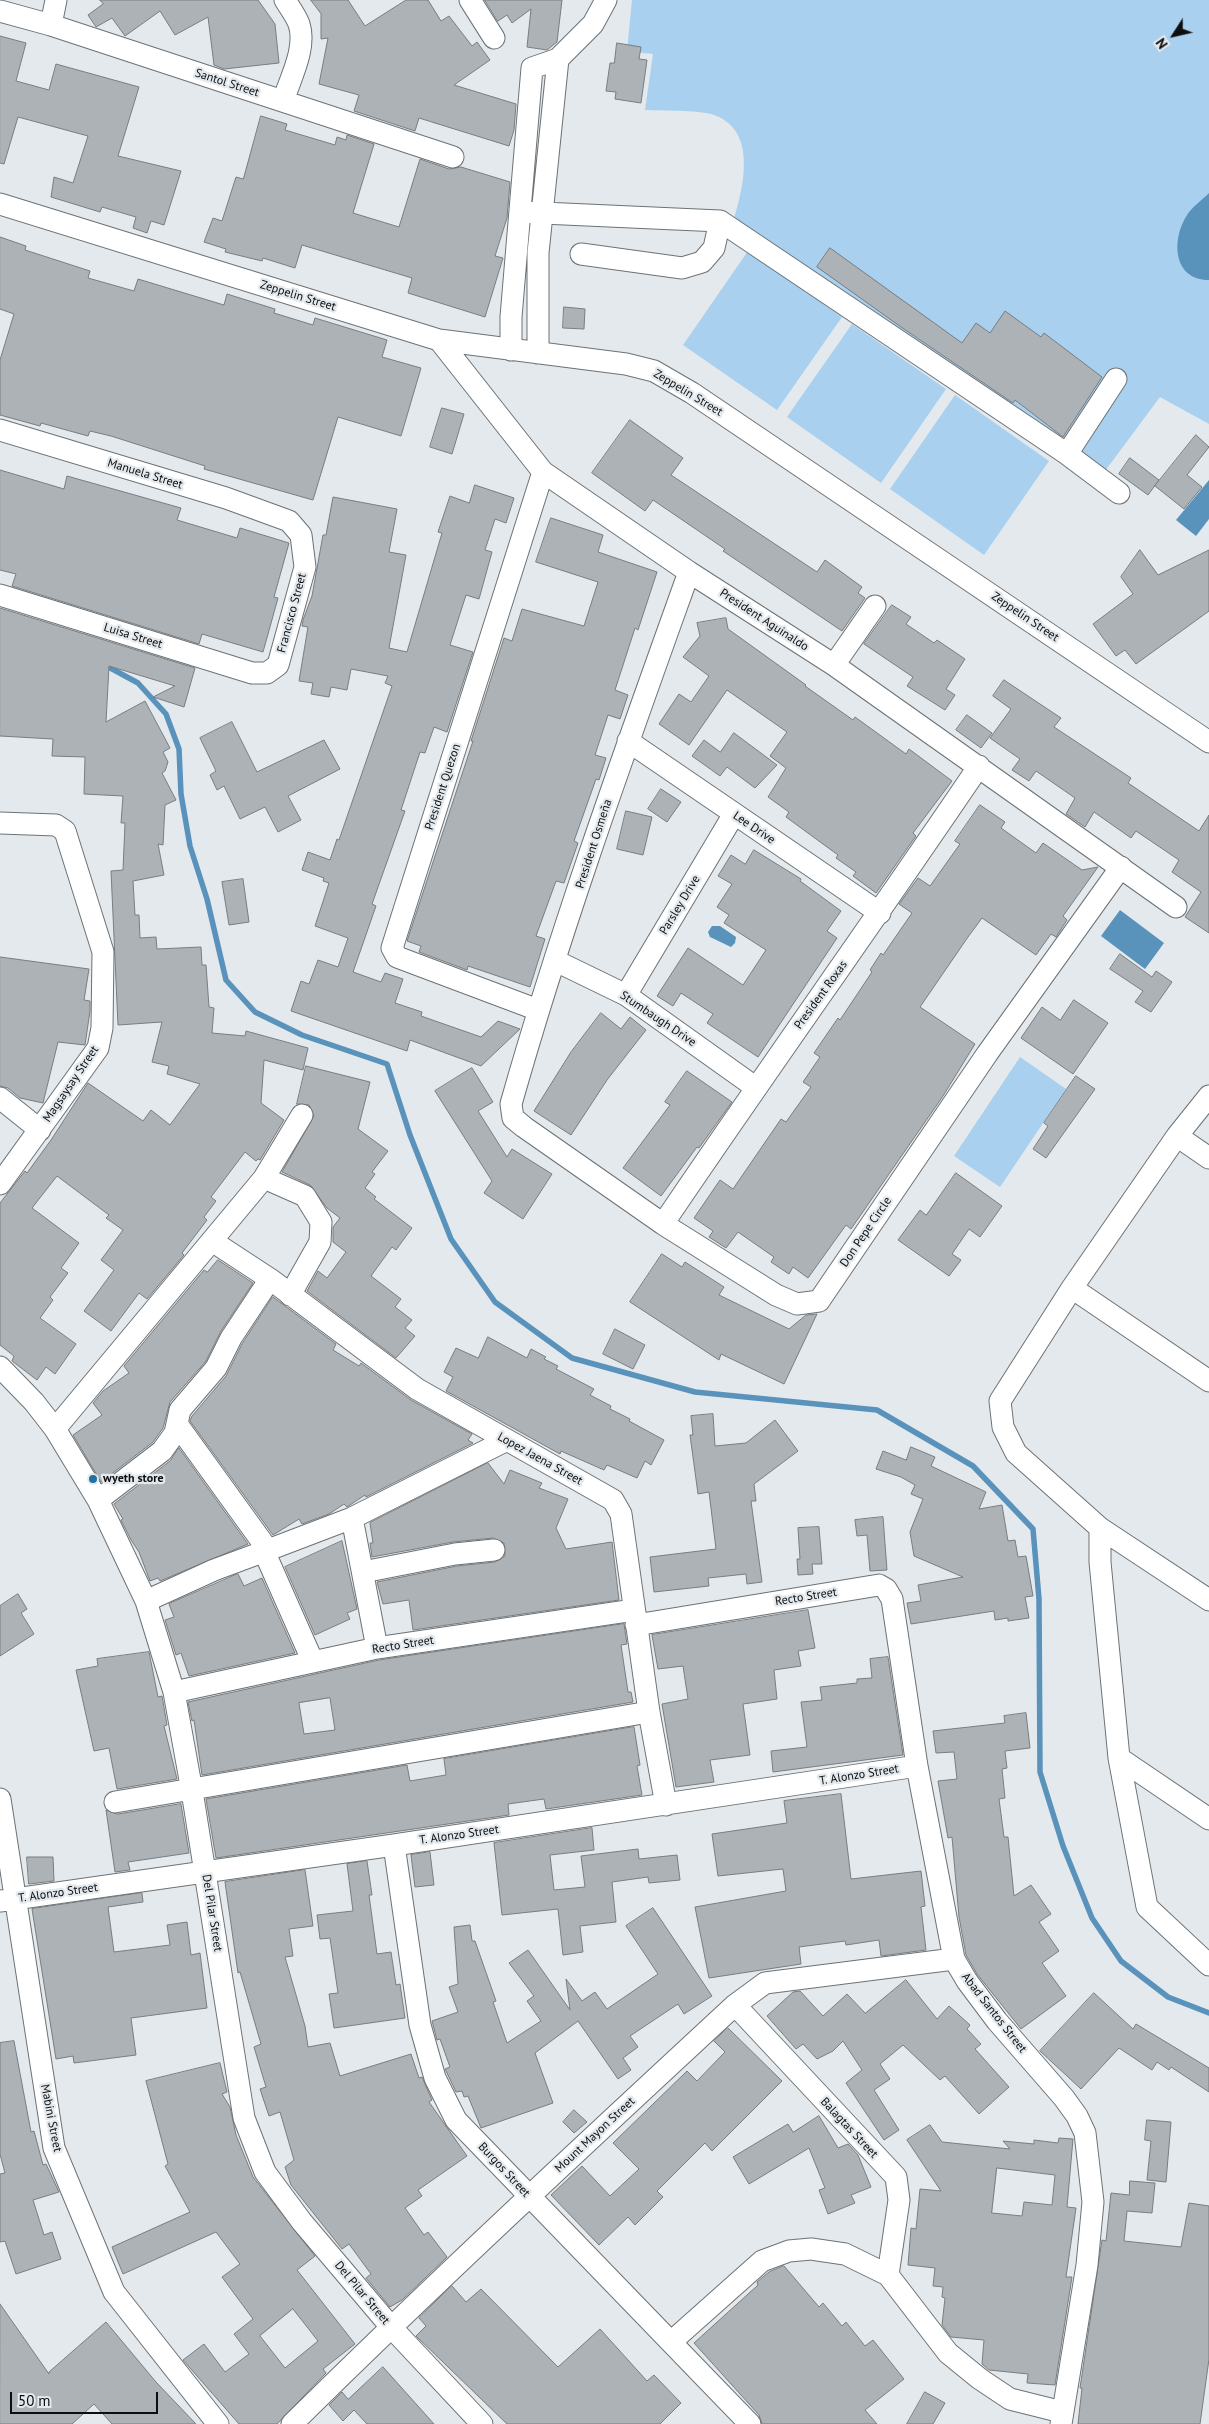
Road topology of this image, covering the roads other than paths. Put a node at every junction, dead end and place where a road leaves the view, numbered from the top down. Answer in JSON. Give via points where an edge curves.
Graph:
{"nodes":[{"id":1,"x":56,"y":0,"type":"edge"},
{"id":2,"x":285,"y":0,"type":"edge"},
{"id":3,"x":470,"y":0,"type":"edge"},
{"id":4,"x":606,"y":0,"type":"edge"},
{"id":5,"x":0,"y":10,"type":"edge"},
{"id":6,"x":50,"y":25,"type":"junction"},
{"id":7,"x":494,"y":38,"type":"dead end"},
{"id":8,"x":558,"y":59,"type":"junction"},
{"id":9,"x":283,"y":101,"type":"junction"},
{"id":10,"x":453,"y":157,"type":"dead end"},
{"id":11,"x":0,"y":204,"type":"edge"},
{"id":12,"x":520,"y":212,"type":"junction"},
{"id":13,"x":541,"y":212,"type":"junction"},
{"id":14,"x":720,"y":221,"type":"junction"},
{"id":15,"x":581,"y":254,"type":"dead end"},
{"id":16,"x":439,"y":340,"type":"junction"},
{"id":17,"x":511,"y":350,"type":"junction"},
{"id":18,"x":538,"y":353,"type":"junction"},
{"id":19,"x":1116,"y":379,"type":"dead end"},
{"id":20,"x":0,"y":430,"type":"edge"},
{"id":21,"x":1067,"y":454,"type":"junction"},
{"id":22,"x":543,"y":472,"type":"junction"},
{"id":23,"x":1119,"y":494,"type":"dead end"},
{"id":24,"x":289,"y":521,"type":"joint"},
{"id":25,"x":689,"y":572,"type":"junction"},
{"id":26,"x":0,"y":595,"type":"edge"},
{"id":27,"x":875,"y":606,"type":"dead end"},
{"id":28,"x":834,"y":665,"type":"junction"},
{"id":29,"x":266,"y":673,"type":"joint"},
{"id":30,"x":628,"y":741,"type":"junction"},
{"id":31,"x":1209,"y":742,"type":"edge"},
{"id":32,"x":979,"y":766,"type":"junction"},
{"id":33,"x":734,"y":814,"type":"junction"},
{"id":34,"x":0,"y":823,"type":"edge"},
{"id":35,"x":1122,"y":867,"type":"junction"},
{"id":36,"x":1176,"y":907,"type":"dead end"},
{"id":37,"x":880,"y":913,"type":"junction"},
{"id":38,"x":556,"y":961,"type":"junction"},
{"id":39,"x":626,"y":995,"type":"junction"},
{"id":40,"x":538,"y":1010,"type":"junction"},
{"id":41,"x":755,"y":1087,"type":"junction"},
{"id":42,"x":1209,"y":1096,"type":"edge"},
{"id":43,"x":0,"y":1098,"type":"edge"},
{"id":44,"x":302,"y":1116,"type":"dead end"},
{"id":45,"x":513,"y":1118,"type":"joint"},
{"id":46,"x":40,"y":1130,"type":"junction"},
{"id":47,"x":1177,"y":1136,"type":"junction"},
{"id":48,"x":1209,"y":1158,"type":"edge"},
{"id":49,"x":264,"y":1178,"type":"junction"},
{"id":50,"x":0,"y":1184,"type":"edge"},
{"id":51,"x":663,"y":1224,"type":"junction"},
{"id":52,"x":212,"y":1241,"type":"junction"},
{"id":53,"x":270,"y":1279,"type":"junction"},
{"id":54,"x":1072,"y":1288,"type":"junction"},
{"id":55,"x":290,"y":1295,"type":"junction"},
{"id":56,"x":0,"y":1367,"type":"edge"},
{"id":57,"x":1209,"y":1381,"type":"edge"},
{"id":58,"x":177,"y":1424,"type":"junction"},
{"id":59,"x":55,"y":1429,"type":"junction"},
{"id":60,"x":507,"y":1440,"type":"junction"},
{"id":61,"x":98,"y":1500,"type":"junction"},
{"id":62,"x":352,"y":1518,"type":"junction"},
{"id":63,"x":1100,"y":1528,"type":"junction"},
{"id":64,"x":494,"y":1550,"type":"dead end"},
{"id":65,"x":266,"y":1551,"type":"junction"},
{"id":66,"x":363,"y":1572,"type":"junction"},
{"id":67,"x":886,"y":1589,"type":"joint"},
{"id":68,"x":1209,"y":1600,"type":"edge"},
{"id":69,"x":146,"y":1601,"type":"junction"},
{"id":70,"x":635,"y":1617,"type":"junction"},
{"id":71,"x":377,"y":1648,"type":"junction"},
{"id":72,"x":313,"y":1662,"type":"junction"},
{"id":73,"x":174,"y":1692,"type":"junction"},
{"id":74,"x":649,"y":1712,"type":"junction"},
{"id":75,"x":1120,"y":1758,"type":"junction"},
{"id":76,"x":917,"y":1766,"type":"junction"},
{"id":77,"x":192,"y":1790,"type":"junction"},
{"id":78,"x":0,"y":1799,"type":"edge"},
{"id":79,"x":115,"y":1802,"type":"dead end"},
{"id":80,"x":666,"y":1805,"type":"junction"},
{"id":81,"x":1209,"y":1819,"type":"edge"},
{"id":82,"x":394,"y":1845,"type":"junction"},
{"id":83,"x":205,"y":1872,"type":"junction"},
{"id":84,"x":8,"y":1900,"type":"edge"},
{"id":85,"x":954,"y":1959,"type":"junction"},
{"id":86,"x":1209,"y":1965,"type":"edge"},
{"id":87,"x":735,"y":2005,"type":"junction"},
{"id":88,"x":529,"y":2197,"type":"junction"},
{"id":89,"x":888,"y":2275,"type":"junction"},
{"id":90,"x":391,"y":2327,"type":"junction"},
{"id":91,"x":671,"y":2342,"type":"junction"},
{"id":92,"x":1062,"y":2418,"type":"edge"},
{"id":93,"x":218,"y":2424,"type":"edge"},
{"id":94,"x":292,"y":2424,"type":"edge"},
{"id":95,"x":482,"y":2424,"type":"edge"},
{"id":96,"x":750,"y":2424,"type":"edge"}],
"edges":[{"from":1,"to":6,"type":"street"},
{"from":2,"to":9,"type":"street","via":[[299,24],[300,36],[299,52]]},
{"from":3,"to":7,"type":"street"},
{"from":4,"to":8,"type":"street","via":[[593,24]]},
{"from":5,"to":6,"type":"street","name":"Santol Street"},
{"from":6,"to":9,"type":"street","name":"Santol Street"},
{"from":8,"to":12,"type":"street","via":[[532,68]]},
{"from":8,"to":13,"type":"street"},
{"from":9,"to":10,"type":"street","name":"Santol Street"},
{"from":11,"to":16,"type":"street","name":"Zeppelin Street"},
{"from":12,"to":13,"type":"street"},
{"from":12,"to":17,"type":"street"},
{"from":13,"to":14,"type":"street"},
{"from":13,"to":18,"type":"street"},
{"from":14,"to":15,"type":"street","via":[[714,248],[702,262],[682,268]]},
{"from":14,"to":21,"type":"street"},
{"from":16,"to":17,"type":"street","name":"Zeppelin Street"},
{"from":16,"to":22,"type":"street","name":"President Aguinaldo"},
{"from":17,"to":18,"type":"street","name":"Zeppelin Street"},
{"from":18,"to":31,"type":"street","name":"Zeppelin Street","via":[[626,364],[654,372],[692,393]]},
{"from":19,"to":21,"type":"street"},
{"from":20,"to":24,"type":"street","name":"Manuela Street","via":[[226,498]]},
{"from":21,"to":23,"type":"street"},
{"from":22,"to":25,"type":"street","name":"President Aguinaldo"},
{"from":22,"to":40,"type":"street","name":"President Quezon","via":[[392,948],[397,957]]},
{"from":24,"to":29,"type":"street","name":"Francisco Street","via":[[301,536],[305,567],[278,665]]},
{"from":25,"to":28,"type":"street","name":"President Aguinaldo"},
{"from":25,"to":30,"type":"street","name":"President Osmeña"},
{"from":26,"to":29,"type":"street","name":"Luisa Street","via":[[252,673]]},
{"from":27,"to":28,"type":"street"},
{"from":28,"to":32,"type":"street","name":"President Aguinaldo"},
{"from":30,"to":33,"type":"street","name":"Lee Drive"},
{"from":30,"to":38,"type":"street","name":"President Osmeña"},
{"from":32,"to":35,"type":"street","name":"President Aguinaldo"},
{"from":32,"to":37,"type":"street","name":"President Roxas"},
{"from":33,"to":37,"type":"street","name":"Lee Drive"},
{"from":33,"to":39,"type":"street","name":"Parsley Drive"},
{"from":34,"to":46,"type":"street","name":"Magsaysay Street","via":[[56,825],[65,831],[103,952],[102,1028],[98,1048]]},
{"from":35,"to":36,"type":"street","name":"President Aguinaldo"},
{"from":35,"to":51,"type":"street","name":"Don Pepe Circle","via":[[987,1054],[819,1301],[798,1304],[776,1295]]},
{"from":37,"to":41,"type":"street","name":"President Roxas"},
{"from":38,"to":39,"type":"street","name":"Stumbaugh Drive"},
{"from":38,"to":40,"type":"street","name":"President Osmeña"},
{"from":39,"to":41,"type":"street","name":"Stumbaugh Drive"},
{"from":40,"to":45,"type":"street","name":"President Osmeña","via":[[512,1104]]},
{"from":41,"to":51,"type":"street","name":"President Roxas"},
{"from":42,"to":47,"type":"street"},
{"from":43,"to":46,"type":"street"},
{"from":44,"to":49,"type":"street"},
{"from":45,"to":51,"type":"street","name":"Don Pepe Circle"},
{"from":46,"to":50,"type":"street","name":"Magsaysay Street"},
{"from":47,"to":48,"type":"street"},
{"from":47,"to":54,"type":"street"},
{"from":49,"to":52,"type":"street"},
{"from":49,"to":55,"type":"street","via":[[305,1196],[322,1222],[320,1242]]},
{"from":52,"to":53,"type":"street","name":"Lopez Jaena Street"},
{"from":52,"to":59,"type":"street"},
{"from":53,"to":55,"type":"street","name":"Lopez Jaena Street"},
{"from":53,"to":58,"type":"street","via":[[231,1338],[216,1368],[180,1410]]},
{"from":54,"to":57,"type":"street"},
{"from":54,"to":63,"type":"street","via":[[1000,1401],[1003,1427],[1016,1453]]},
{"from":55,"to":60,"type":"street","name":"Lopez Jaena Street","via":[[417,1389]]},
{"from":56,"to":59,"type":"street","name":"Del Pilar Street"},
{"from":58,"to":61,"type":"street","via":[[175,1433],[162,1451]]},
{"from":58,"to":65,"type":"street"},
{"from":59,"to":61,"type":"street","name":"Del Pilar Street"},
{"from":60,"to":62,"type":"street"},
{"from":60,"to":70,"type":"street","name":"Lopez Jaena Street","via":[[613,1500],[620,1514]]},
{"from":61,"to":69,"type":"street","name":"Del Pilar Street"},
{"from":62,"to":65,"type":"street"},
{"from":62,"to":66,"type":"street"},
{"from":63,"to":68,"type":"street"},
{"from":63,"to":75,"type":"street","via":[[1100,1562]]},
{"from":64,"to":66,"type":"street","via":[[455,1554]]},
{"from":65,"to":69,"type":"street"},
{"from":65,"to":72,"type":"street"},
{"from":66,"to":71,"type":"street"},
{"from":67,"to":70,"type":"street","name":"Recto Street","via":[[878,1585]]},
{"from":67,"to":76,"type":"street","name":"Abad Santos Street","via":[[892,1599]]},
{"from":69,"to":73,"type":"street","name":"Del Pilar Street"},
{"from":70,"to":71,"type":"street","name":"Recto Street"},
{"from":70,"to":74,"type":"street","name":"Lopez Jaena Street"},
{"from":71,"to":72,"type":"street","name":"Recto Street"},
{"from":72,"to":73,"type":"street","name":"Recto Street"},
{"from":73,"to":77,"type":"street","name":"Del Pilar Street"},
{"from":74,"to":77,"type":"street"},
{"from":74,"to":80,"type":"street","name":"Lopez Jaena Street"},
{"from":75,"to":81,"type":"street"},
{"from":75,"to":86,"type":"street","via":[[1147,1907]]},
{"from":76,"to":80,"type":"street","name":"T. Alonzo Street"},
{"from":76,"to":85,"type":"street","name":"Abad Santos Street"},
{"from":77,"to":79,"type":"street"},
{"from":77,"to":83,"type":"street","name":"Del Pilar Street"},
{"from":78,"to":84,"type":"street","name":"Mabini Street"},
{"from":80,"to":82,"type":"street","name":"T. Alonzo Street"},
{"from":82,"to":83,"type":"street","name":"T. Alonzo Street"},
{"from":82,"to":88,"type":"street","name":"Burgos Street","via":[[420,2025],[435,2078],[456,2120]]},
{"from":83,"to":84,"type":"street","name":"T. Alonzo Street"},
{"from":83,"to":90,"type":"street","name":"Del Pilar Street","via":[[244,2118],[265,2172],[302,2222]]},
{"from":84,"to":93,"type":"street","name":"Mabini Street","via":[[54,2148],[114,2292]]},
{"from":85,"to":87,"type":"street","name":"Mount Mayon Street","via":[[765,1983]]},
{"from":85,"to":92,"type":"street","name":"Abad Santos Street","via":[[997,2021],[1064,2098],[1085,2132],[1093,2202],[1087,2265]]},
{"from":87,"to":88,"type":"street","name":"Mount Mayon Street"},
{"from":87,"to":89,"type":"street","name":"Balagtas Street","via":[[896,2177],[899,2200]]},
{"from":88,"to":90,"type":"street","name":"Mount Mayon Street"},
{"from":88,"to":91,"type":"street","name":"Burgos Street"},
{"from":89,"to":91,"type":"street","via":[[845,2254],[811,2249],[789,2251],[762,2262]]},
{"from":89,"to":92,"type":"street","via":[[948,2353],[1010,2399]]},
{"from":90,"to":94,"type":"street","name":"Mount Mayon Street"},
{"from":90,"to":95,"type":"street","name":"Del Pilar Street"},
{"from":91,"to":96,"type":"street","name":"Burgos Street"}]}
